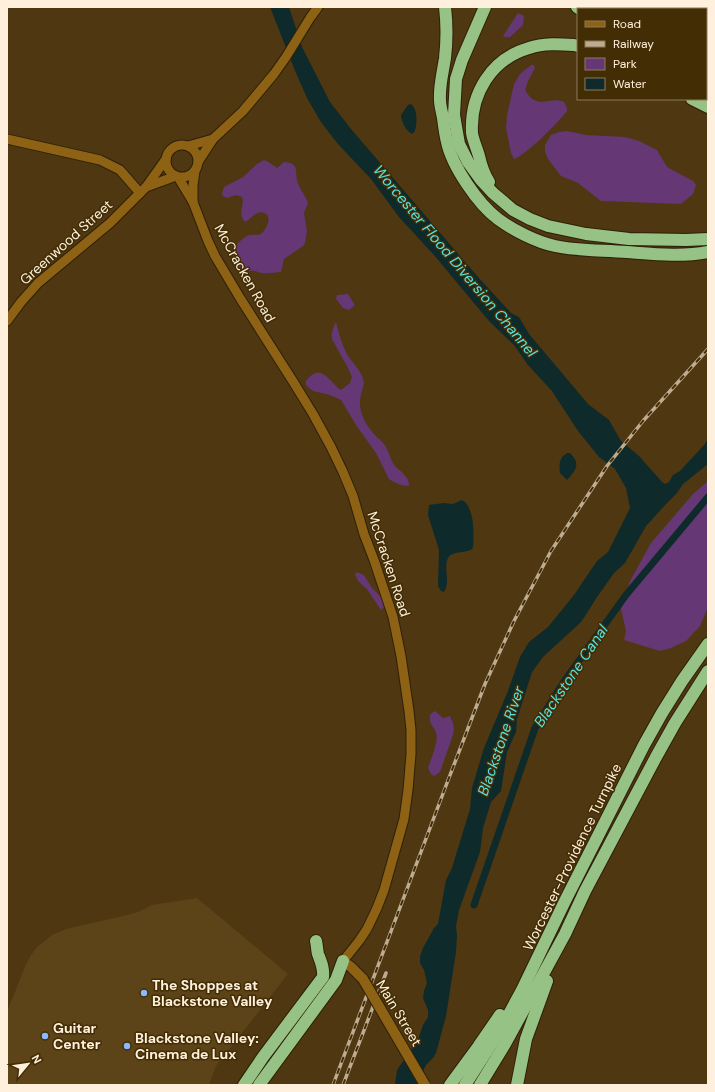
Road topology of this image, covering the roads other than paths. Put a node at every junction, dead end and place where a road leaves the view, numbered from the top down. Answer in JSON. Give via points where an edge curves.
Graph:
{"nodes":[{"id":1,"x":318,"y":7,"type":"edge"},
{"id":2,"x":445,"y":7,"type":"edge"},
{"id":3,"x":476,"y":7,"type":"edge"},
{"id":4,"x":484,"y":7,"type":"edge"},
{"id":5,"x":577,"y":46,"type":"edge"},
{"id":6,"x":694,"y":100,"type":"edge"},
{"id":7,"x":708,"y":107,"type":"edge"},
{"id":8,"x":443,"y":117,"type":"junction"},
{"id":9,"x":213,"y":138,"type":"junction"},
{"id":10,"x":7,"y":139,"type":"edge"},
{"id":11,"x":188,"y":146,"type":"junction"},
{"id":12,"x":166,"y":159,"type":"junction"},
{"id":13,"x":198,"y":162,"type":"junction"},
{"id":14,"x":195,"y":172,"type":"junction"},
{"id":15,"x":177,"y":177,"type":"junction"},
{"id":16,"x":143,"y":190,"type":"junction"},
{"id":17,"x":193,"y":202,"type":"junction"},
{"id":18,"x":504,"y":202,"type":"junction"},
{"id":19,"x":708,"y":239,"type":"edge"},
{"id":20,"x":708,"y":252,"type":"edge"},
{"id":21,"x":7,"y":321,"type":"edge"},
{"id":22,"x":708,"y":644,"type":"edge"},
{"id":23,"x":708,"y":671,"type":"edge"},
{"id":24,"x":565,"y":901,"type":"junction"},
{"id":25,"x":565,"y":934,"type":"junction"},
{"id":26,"x":316,"y":940,"type":"dead end"},
{"id":27,"x":343,"y":961,"type":"junction"},
{"id":28,"x":323,"y":977,"type":"junction"},
{"id":29,"x":244,"y":1085,"type":"edge"},
{"id":30,"x":259,"y":1085,"type":"edge"},
{"id":31,"x":425,"y":1085,"type":"edge"},
{"id":32,"x":450,"y":1085,"type":"edge"},
{"id":33,"x":465,"y":1085,"type":"edge"},
{"id":34,"x":480,"y":1085,"type":"edge"},
{"id":35,"x":517,"y":1085,"type":"edge"}],
"edges":[{"from":1,"to":9,"type":"street","via":[[274,74],[243,111]]},
{"from":2,"to":8,"type":"highway","via":[[448,27],[440,100]]},
{"from":3,"to":8,"type":"highway","via":[[454,59]]},
{"from":4,"to":18,"type":"highway","via":[[456,79],[454,115],[459,144],[468,162],[481,180]]},
{"from":5,"to":18,"type":"highway","via":[[550,44],[516,53],[492,70],[478,94],[472,134],[484,175]]},
{"from":6,"to":7,"type":"highway"},
{"from":8,"to":20,"type":"highway","via":[[447,143],[468,185],[498,219],[533,239],[568,248],[642,254],[677,255]]},
{"from":9,"to":11,"type":"street"},
{"from":9,"to":13,"type":"street"},
{"from":10,"to":16,"type":"street","via":[[100,160],[120,170]]},
{"from":11,"to":12,"type":"street","via":[[174,147]]},
{"from":11,"to":13,"type":"street","via":[[196,152]]},
{"from":12,"to":15,"type":"street","via":[[168,169]]},
{"from":12,"to":16,"type":"street","name":"Greenwood Street"},
{"from":13,"to":14,"type":"street"},
{"from":14,"to":15,"type":"street","via":[[187,177]]},
{"from":14,"to":17,"type":"street","name":"McCracken Road"},
{"from":15,"to":16,"type":"street","name":"Greenwood Street"},
{"from":15,"to":17,"type":"street","name":"McCracken Road"},
{"from":16,"to":21,"type":"street","name":"Greenwood Street","via":[[110,222],[38,283]]},
{"from":17,"to":27,"type":"street","name":"McCracken Road","via":[[216,256],[313,414],[343,472],[393,617],[401,656],[411,730],[404,819],[374,916]]},
{"from":18,"to":19,"type":"highway","via":[[530,219],[548,226],[586,234],[638,239]]},
{"from":22,"to":24,"type":"highway","name":"Worcester-Providence Turnpike","via":[[682,681],[648,739]]},
{"from":23,"to":25,"type":"highway","name":"Worcester-Providence Turnpike","via":[[675,723],[635,795]]},
{"from":24,"to":32,"type":"highway","via":[[498,1019]]},
{"from":24,"to":33,"type":"highway","name":"Worcester-Providence Turnpike","via":[[501,1029]]},
{"from":25,"to":34,"type":"highway","name":"Worcester-Providence Turnpike","via":[[506,1044]]},
{"from":25,"to":35,"type":"highway","via":[[526,1039]]},
{"from":26,"to":28,"type":"highway","via":[[323,966]]},
{"from":27,"to":28,"type":"highway"},
{"from":27,"to":30,"type":"highway","via":[[336,980]]},
{"from":27,"to":31,"type":"main road","name":"Main Street","bridge":true,"via":[[363,979]]},
{"from":28,"to":29,"type":"highway"}]}
